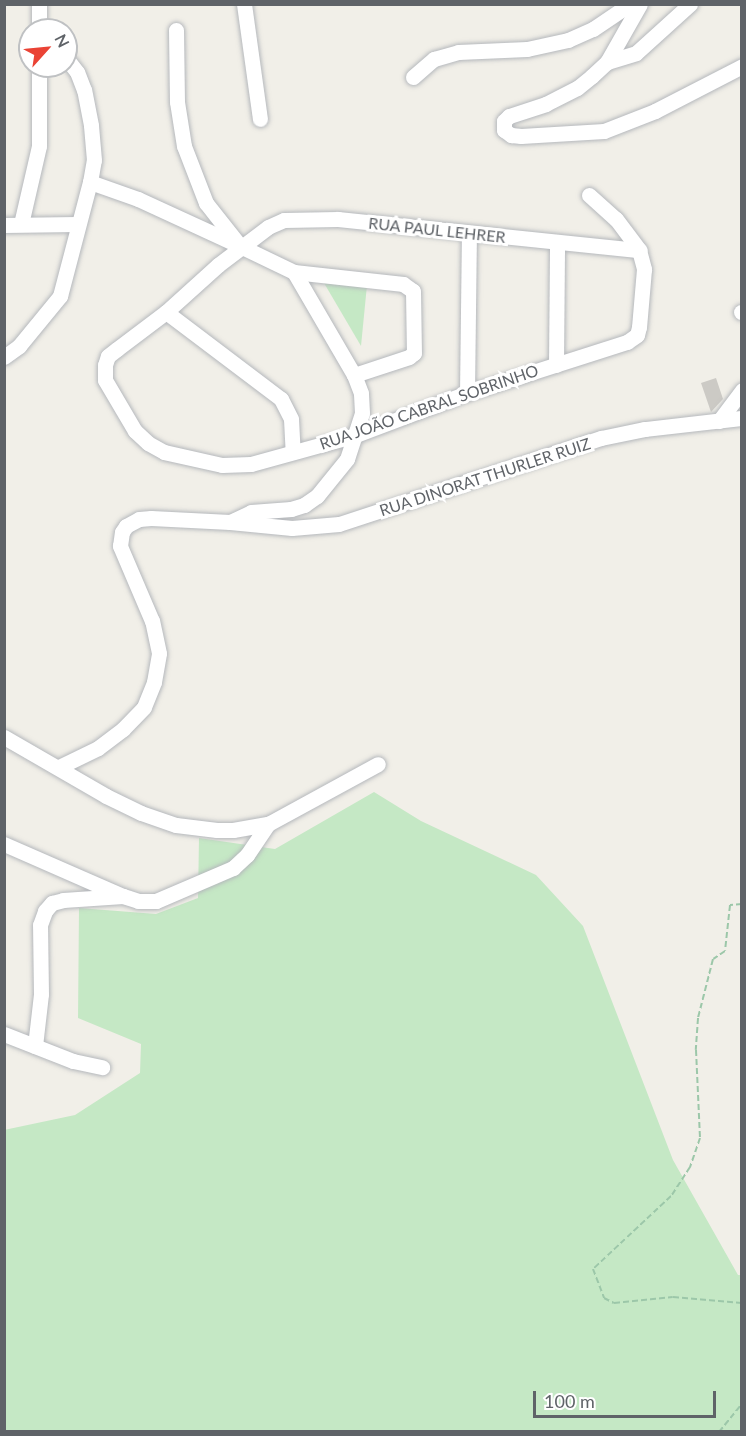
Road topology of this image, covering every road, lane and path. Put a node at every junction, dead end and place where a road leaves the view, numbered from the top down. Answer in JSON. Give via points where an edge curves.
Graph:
{"nodes":[{"id":1,"x":244,"y":4,"type":"edge"},
{"id":2,"x":630,"y":4,"type":"edge"},
{"id":3,"x":640,"y":4,"type":"edge"},
{"id":4,"x":690,"y":4,"type":"edge"},
{"id":5,"x":176,"y":30,"type":"dead end"},
{"id":6,"x":607,"y":62,"type":"junction"},
{"id":7,"x":741,"y":66,"type":"edge"},
{"id":8,"x":78,"y":75,"type":"edge"},
{"id":9,"x":413,"y":77,"type":"dead end"},
{"id":10,"x":39,"y":78,"type":"edge"},
{"id":11,"x":260,"y":119,"type":"dead end"},
{"id":12,"x":90,"y":182,"type":"junction"},
{"id":13,"x":589,"y":195,"type":"dead end"},
{"id":14,"x":21,"y":224,"type":"junction"},
{"id":15,"x":77,"y":224,"type":"junction"},
{"id":16,"x":4,"y":225,"type":"edge"},
{"id":17,"x":469,"y":234,"type":"junction"},
{"id":18,"x":557,"y":243,"type":"junction"},
{"id":19,"x":241,"y":246,"type":"junction"},
{"id":20,"x":639,"y":250,"type":"junction"},
{"id":21,"x":294,"y":272,"type":"junction"},
{"id":22,"x":166,"y":312,"type":"junction"},
{"id":23,"x":4,"y":357,"type":"edge"},
{"id":24,"x":556,"y":364,"type":"junction"},
{"id":25,"x":354,"y":375,"type":"junction"},
{"id":26,"x":741,"y":390,"type":"edge"},
{"id":27,"x":467,"y":393,"type":"junction"},
{"id":28,"x":741,"y":418,"type":"edge"},
{"id":29,"x":720,"y":421,"type":"junction"},
{"id":30,"x":356,"y":435,"type":"junction"},
{"id":31,"x":293,"y":452,"type":"junction"},
{"id":32,"x":230,"y":522,"type":"junction"},
{"id":33,"x":4,"y":737,"type":"edge"},
{"id":34,"x":378,"y":765,"type":"dead end"},
{"id":35,"x":59,"y":767,"type":"junction"},
{"id":36,"x":268,"y":824,"type":"junction"},
{"id":37,"x":4,"y":844,"type":"edge"},
{"id":38,"x":123,"y":896,"type":"junction"},
{"id":39,"x":741,"y":904,"type":"edge"},
{"id":40,"x":4,"y":1034,"type":"edge"},
{"id":41,"x":35,"y":1046,"type":"junction"},
{"id":42,"x":102,"y":1067,"type":"dead end"},
{"id":43,"x":741,"y":1303,"type":"edge"},
{"id":44,"x":741,"y":1404,"type":"edge"},
{"id":45,"x":719,"y":1431,"type":"edge"}],
"edges":[{"from":1,"to":11,"type":"street"},
{"from":2,"to":9,"type":"street","via":[[593,29],[568,40],[527,49],[458,52],[434,59]]},
{"from":3,"to":6,"type":"street"},
{"from":4,"to":6,"type":"street","via":[[636,53]]},
{"from":5,"to":19,"type":"street","via":[[177,102],[184,146],[206,203]]},
{"from":6,"to":7,"type":"street","via":[[578,88],[506,118],[504,130],[521,136],[604,131],[655,111]]},
{"from":8,"to":12,"type":"street","via":[[91,125],[94,159]]},
{"from":10,"to":14,"type":"street","via":[[39,146]]},
{"from":12,"to":15,"type":"street"},
{"from":12,"to":19,"type":"street"},
{"from":13,"to":20,"type":"street","via":[[616,219]]},
{"from":14,"to":15,"type":"street"},
{"from":14,"to":16,"type":"street"},
{"from":15,"to":23,"type":"street","via":[[60,296],[19,346]]},
{"from":17,"to":18,"type":"street","name":"RUA PAUL LEHRER"},
{"from":17,"to":19,"type":"street","name":"RUA PAUL LEHRER","via":[[338,219],[284,220]]},
{"from":17,"to":27,"type":"street"},
{"from":18,"to":20,"type":"street","name":"RUA PAUL LEHRER"},
{"from":18,"to":24,"type":"street"},
{"from":19,"to":21,"type":"street"},
{"from":19,"to":22,"type":"street","name":"RUA JOÃO CABRAL SOBRINHO"},
{"from":20,"to":24,"type":"street","name":"RUA JOÃO CABRAL SOBRINHO","via":[[644,269],[637,335],[627,342]]},
{"from":21,"to":25,"type":"street","name":"RUA DINORAT THURLER RUIZ"},
{"from":21,"to":25,"type":"street","via":[[404,284],[413,291],[414,353]]},
{"from":22,"to":31,"type":"street","via":[[281,399],[291,419]]},
{"from":22,"to":31,"type":"street","name":"RUA JOÃO CABRAL SOBRINHO","via":[[108,356],[105,365],[105,380],[135,431],[165,452],[222,465],[271,460]]},
{"from":24,"to":27,"type":"street","name":"RUA JOÃO CABRAL SOBRINHO"},
{"from":25,"to":30,"type":"street","name":"RUA DINORAT THURLER RUIZ","via":[[361,393],[362,413]]},
{"from":26,"to":29,"type":"street"},
{"from":27,"to":30,"type":"street","name":"RUA JOÃO CABRAL SOBRINHO"},
{"from":28,"to":29,"type":"street","name":"RUA DINORAT THURLER RUIZ"},
{"from":29,"to":32,"type":"street","name":"RUA DINORAT THURLER RUIZ","via":[[601,438],[339,524],[292,528]]},
{"from":30,"to":31,"type":"street","name":"RUA JOÃO CABRAL SOBRINHO"},
{"from":30,"to":32,"type":"street","name":"RUA DINORAT THURLER RUIZ","via":[[343,466],[317,496],[291,509],[251,512]]},
{"from":32,"to":35,"type":"street","name":"RUA DINORAT THURLER RUIZ","via":[[151,518],[131,523],[122,532],[120,546],[152,621],[159,653],[154,682],[144,707],[123,729],[98,748]]},
{"from":33,"to":35,"type":"street"},
{"from":34,"to":36,"type":"street"},
{"from":35,"to":36,"type":"street","via":[[106,796],[176,825],[233,830]]},
{"from":36,"to":38,"type":"street","via":[[247,855],[217,878],[156,901]]},
{"from":37,"to":38,"type":"street"},
{"from":38,"to":41,"type":"street","via":[[63,900],[52,903],[45,911],[40,925],[41,994]]},
{"from":39,"to":43,"type":"path","via":[[730,905],[724,951],[713,959],[698,1018],[700,1138],[690,1167],[671,1196],[593,1269],[604,1298],[614,1303],[673,1297]]},
{"from":40,"to":41,"type":"street"},
{"from":41,"to":42,"type":"street"},
{"from":44,"to":45,"type":"path"}]}
